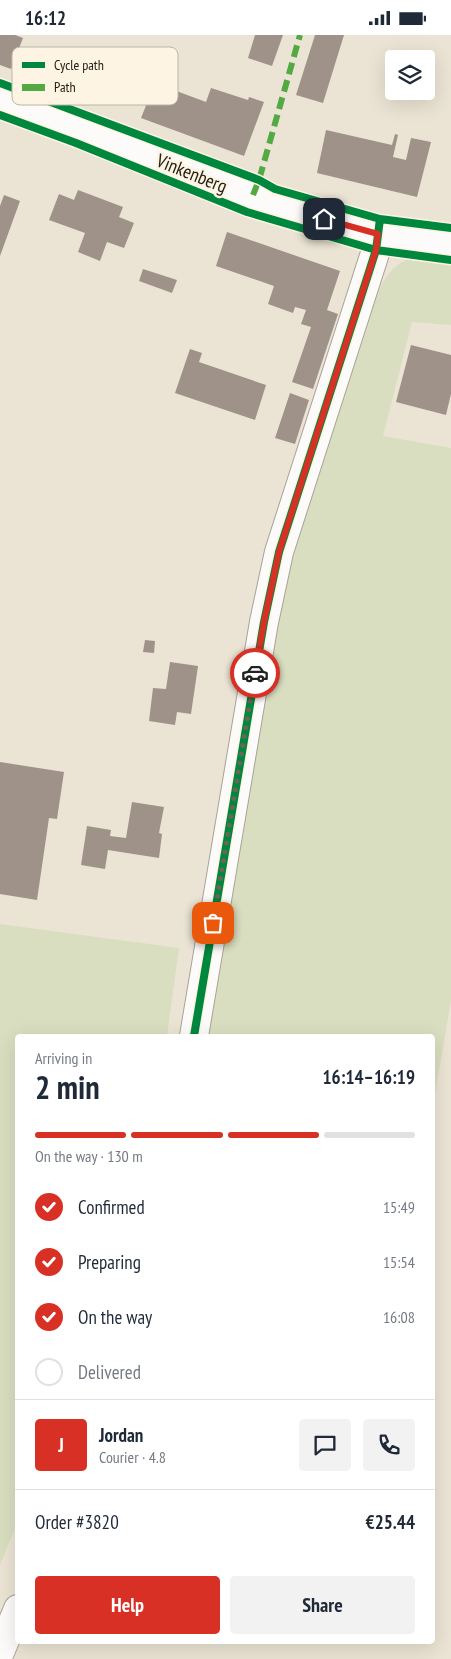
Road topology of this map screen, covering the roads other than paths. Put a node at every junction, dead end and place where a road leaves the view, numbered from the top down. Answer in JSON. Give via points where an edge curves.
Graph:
{"nodes":[{"id":1,"x":0,"y":100,"type":"edge"},
{"id":2,"x":12,"y":105,"type":"edge"},
{"id":3,"x":13,"y":105,"type":"edge"},
{"id":4,"x":378,"y":234,"type":"junction"},
{"id":5,"x":451,"y":243,"type":"edge"},
{"id":6,"x":194,"y":1034,"type":"edge"},
{"id":7,"x":15,"y":1616,"type":"edge"},
{"id":8,"x":0,"y":1652,"type":"edge"}],
"edges":[{"from":1,"to":2,"type":"street","name":"Vinkenberg"},
{"from":3,"to":4,"type":"street","name":"Vinkenberg","via":[[306,214]]},
{"from":4,"to":5,"type":"street","name":"Vinkenberg"},
{"from":4,"to":6,"type":"street","via":[[376,250],[279,552],[264,622]]},
{"from":7,"to":8,"type":"street"}]}
